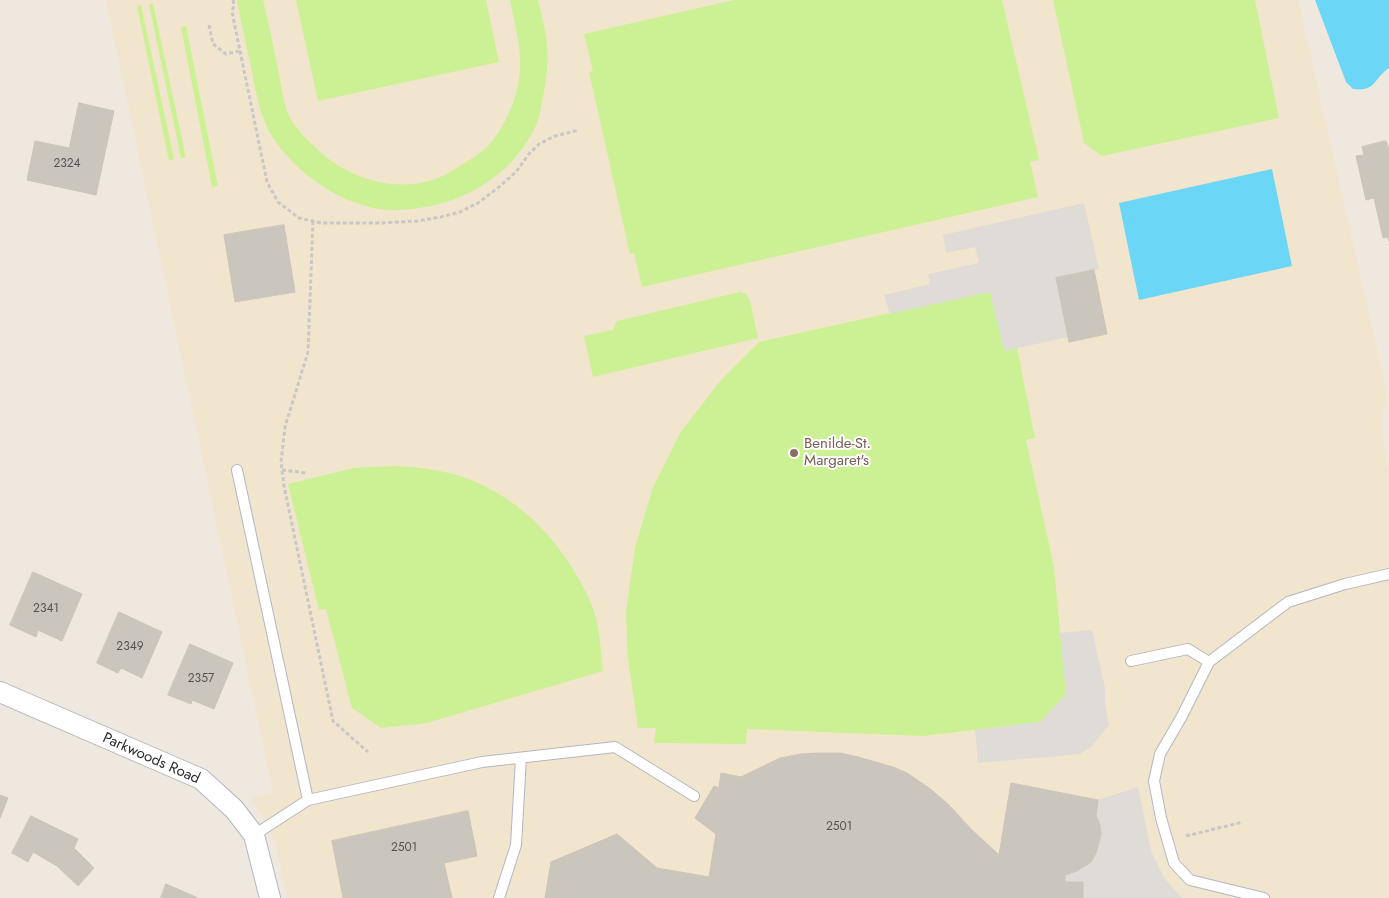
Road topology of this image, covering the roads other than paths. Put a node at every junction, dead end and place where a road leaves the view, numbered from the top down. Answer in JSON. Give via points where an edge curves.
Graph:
{"nodes":[{"id":1,"x":237,"y":470,"type":"dead end"},
{"id":2,"x":1389,"y":574,"type":"edge"},
{"id":3,"x":1131,"y":661,"type":"dead end"},
{"id":4,"x":1209,"y":662,"type":"junction"},
{"id":5,"x":0,"y":692,"type":"edge"},
{"id":6,"x":521,"y":758,"type":"junction"},
{"id":7,"x":694,"y":796,"type":"dead end"},
{"id":8,"x":308,"y":800,"type":"junction"},
{"id":9,"x":254,"y":835,"type":"junction"},
{"id":10,"x":270,"y":898,"type":"edge"},
{"id":11,"x":499,"y":898,"type":"edge"},
{"id":12,"x":1264,"y":898,"type":"edge"}],
"edges":[{"from":1,"to":8,"type":"lane"},
{"from":2,"to":4,"type":"lane","via":[[1288,602]]},
{"from":3,"to":4,"type":"lane","via":[[1188,649]]},
{"from":4,"to":12,"type":"lane","via":[[1160,754],[1154,781],[1161,818],[1174,863],[1190,880]]},
{"from":5,"to":9,"type":"street","name":"Parkwoods Road","via":[[201,779],[234,809]]},
{"from":6,"to":7,"type":"lane","via":[[614,747]]},
{"from":6,"to":8,"type":"lane","via":[[482,762]]},
{"from":6,"to":11,"type":"lane","via":[[516,845]]},
{"from":8,"to":9,"type":"lane"},
{"from":9,"to":10,"type":"street","name":"Parkwoods Road"}]}
